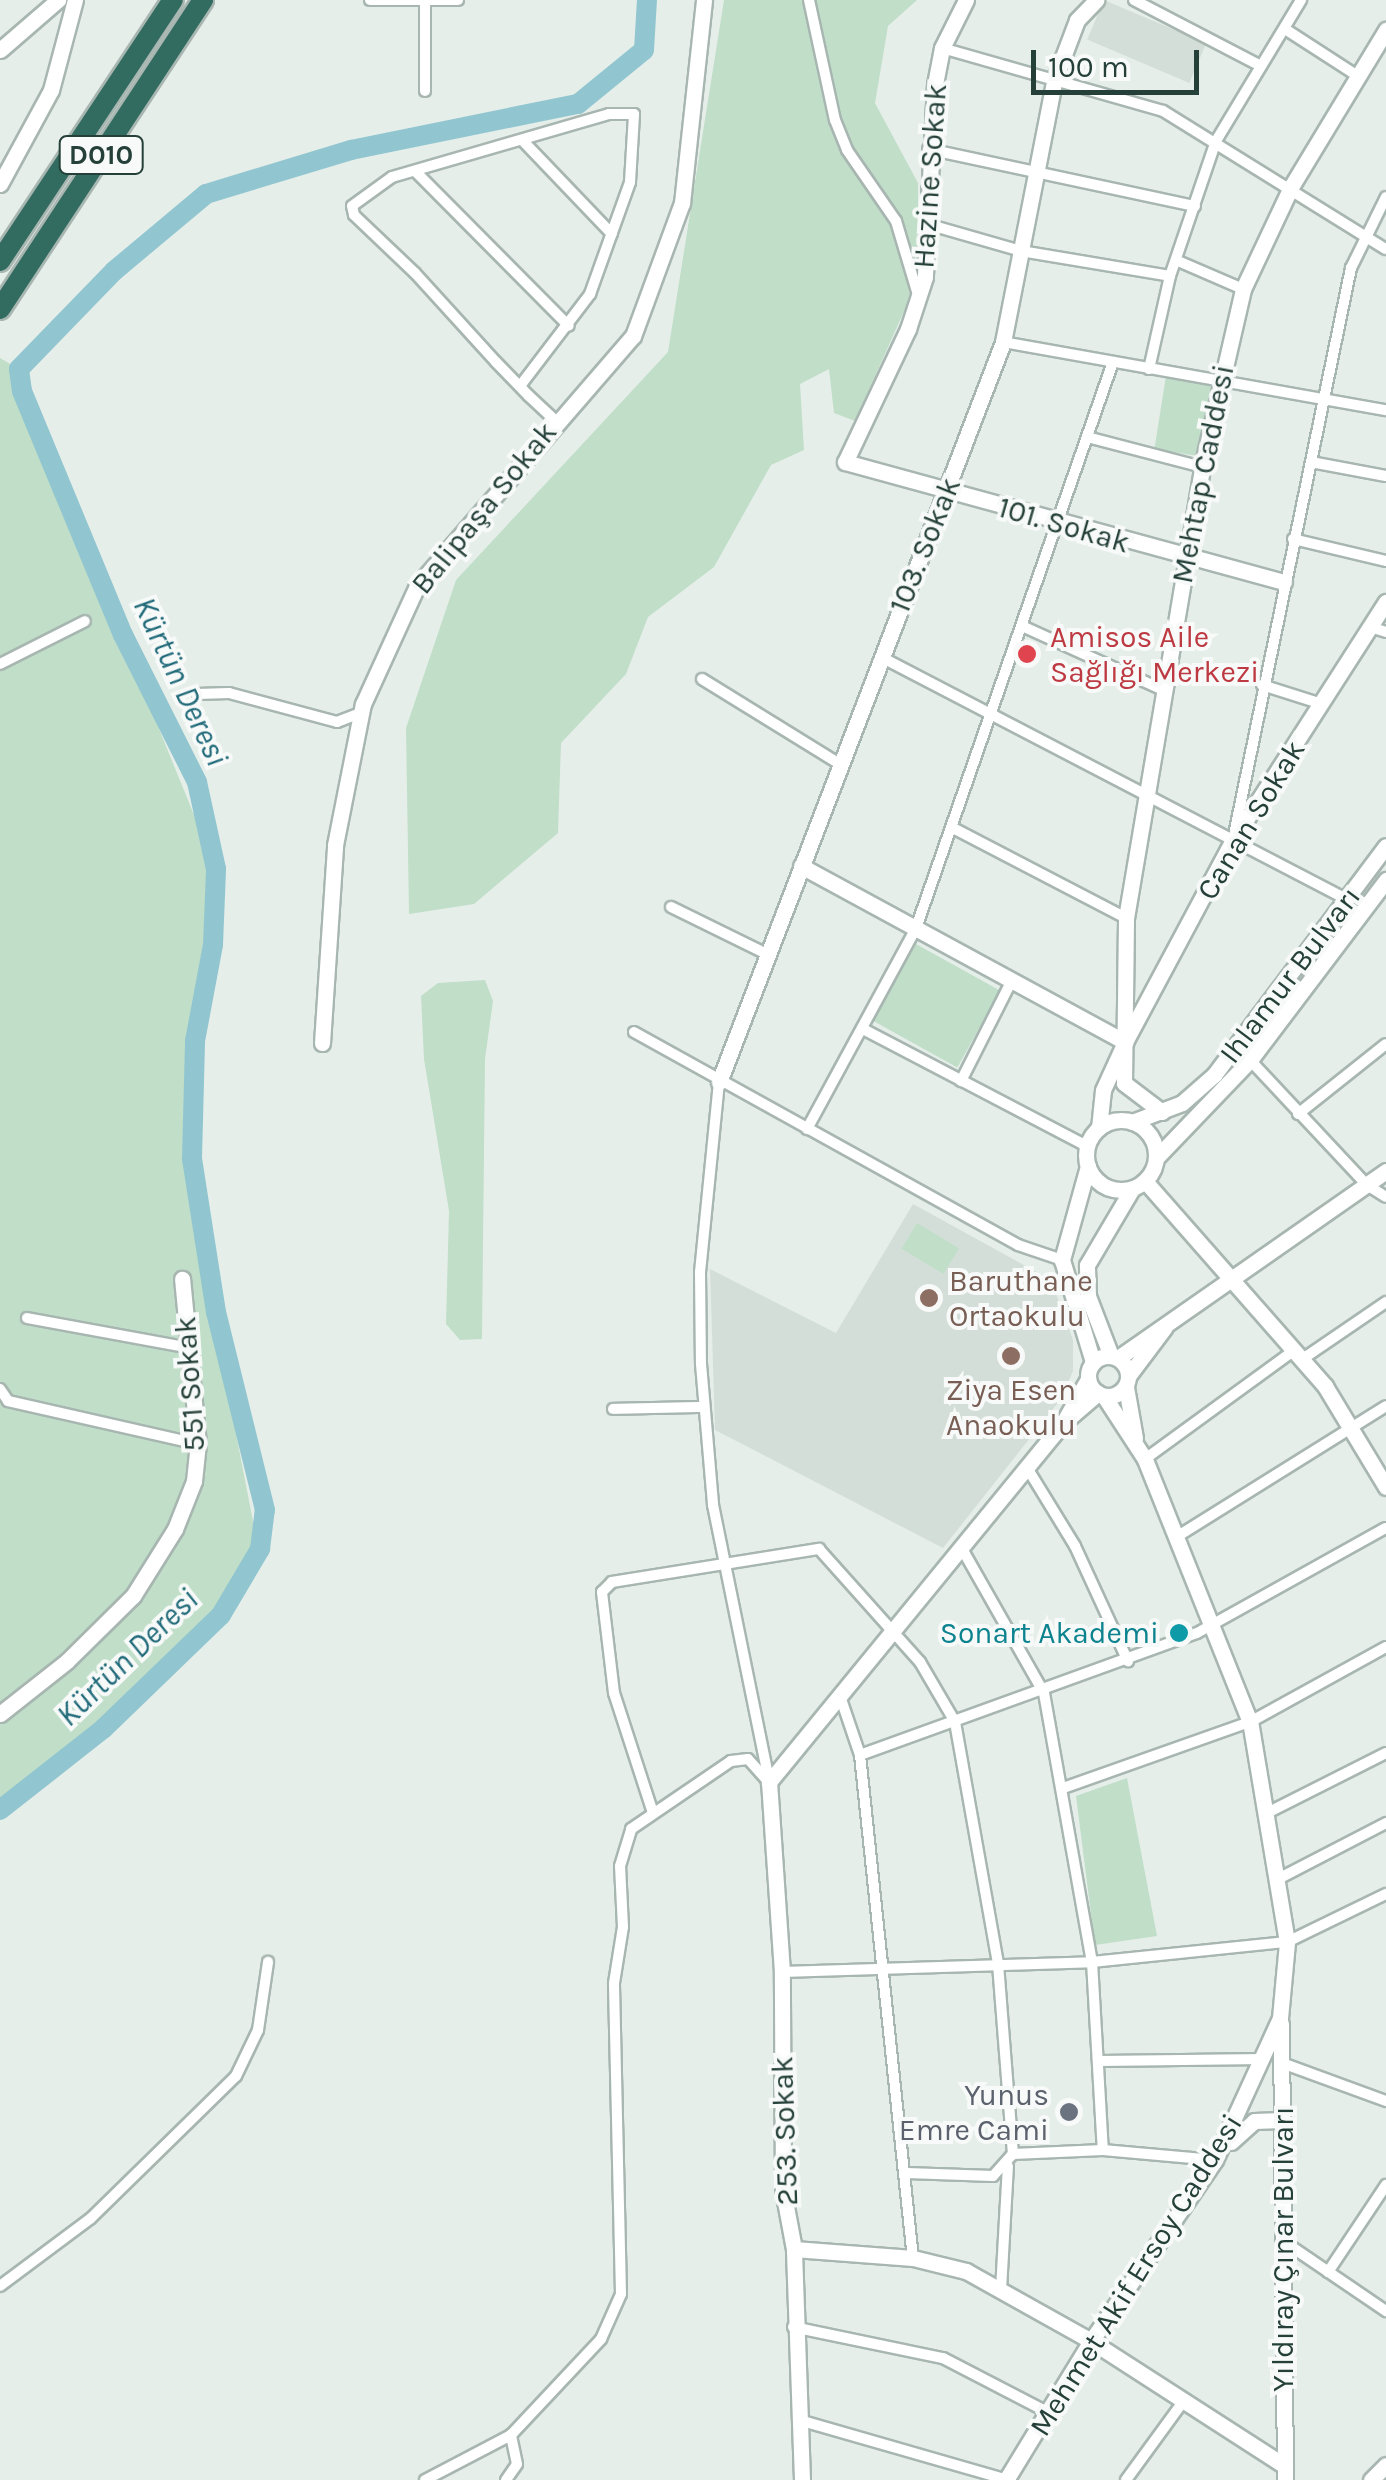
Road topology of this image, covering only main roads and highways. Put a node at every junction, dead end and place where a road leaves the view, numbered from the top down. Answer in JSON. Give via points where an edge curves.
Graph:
{"nodes":[{"id":1,"x":173,"y":0,"type":"edge"},
{"id":2,"x":203,"y":0,"type":"edge"},
{"id":3,"x":0,"y":261,"type":"edge"},
{"id":4,"x":0,"y":309,"type":"edge"}],
"edges":[{"from":1,"to":3,"type":"highway","number":"D010"},
{"from":2,"to":4,"type":"highway","number":"D010"}]}
